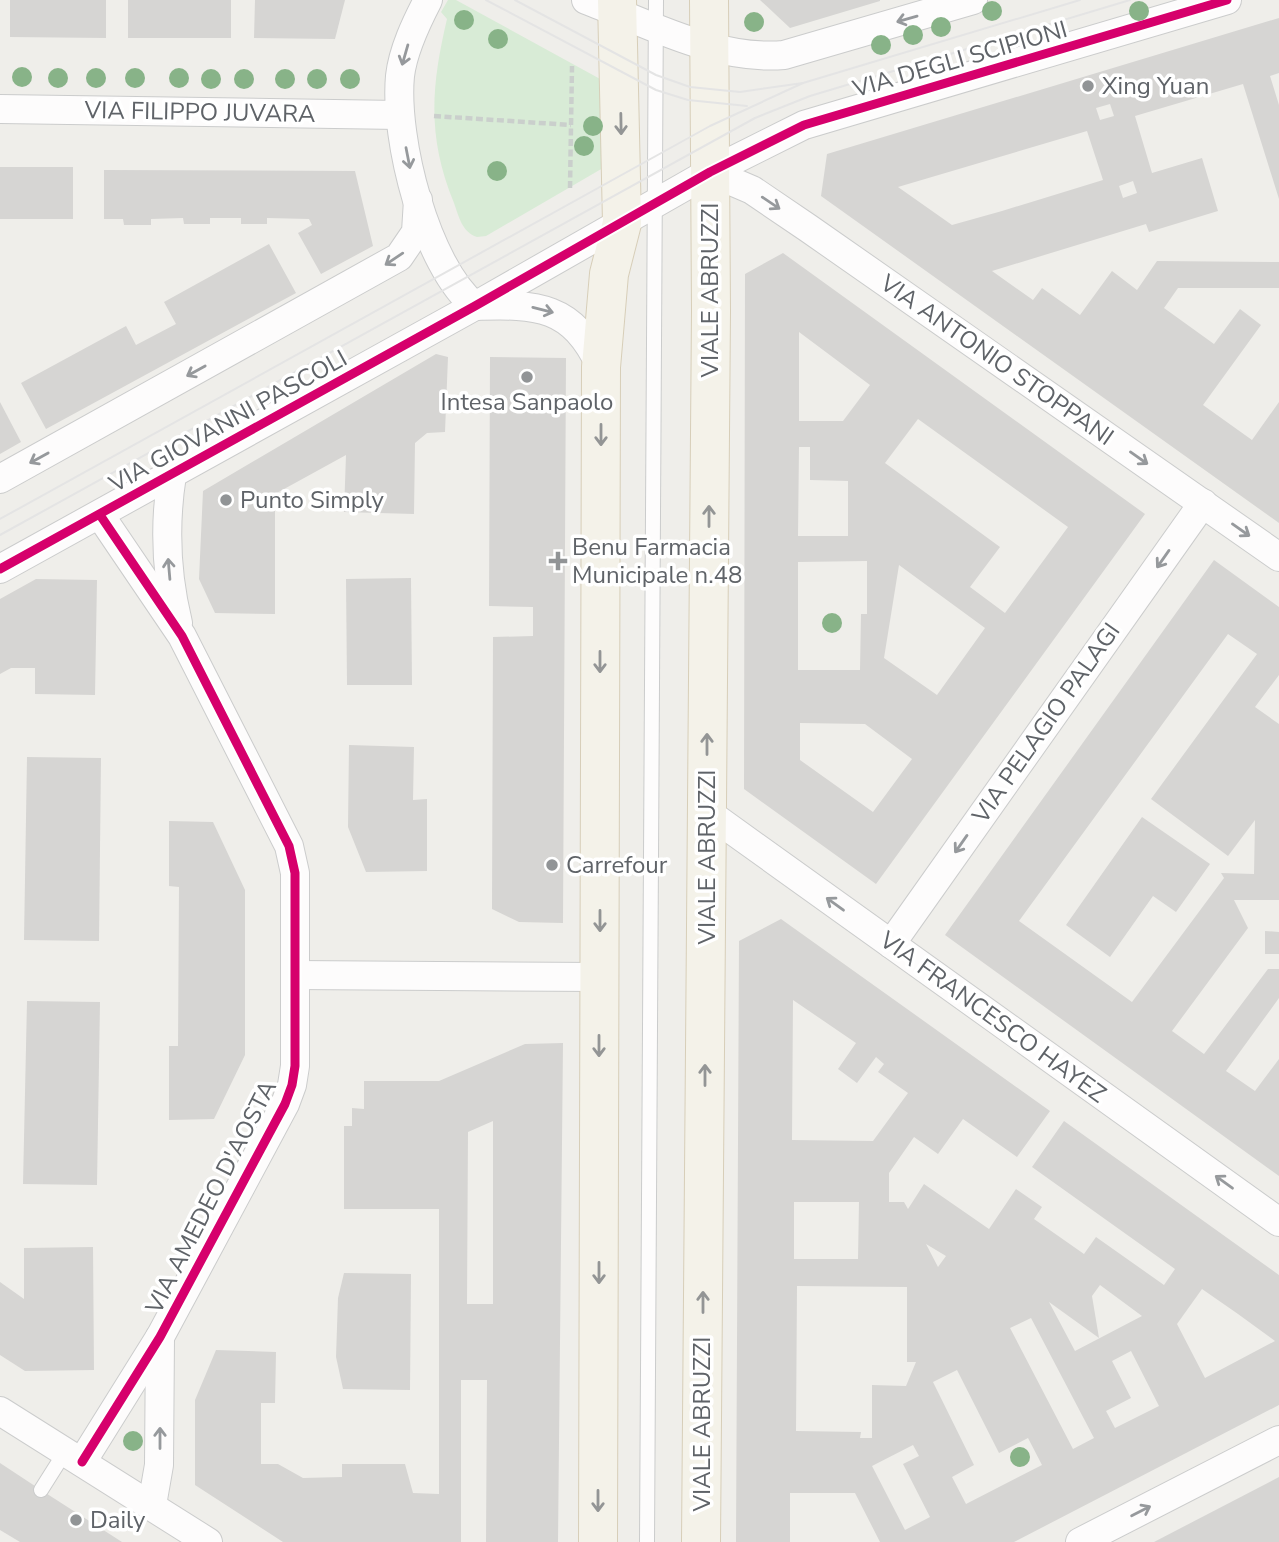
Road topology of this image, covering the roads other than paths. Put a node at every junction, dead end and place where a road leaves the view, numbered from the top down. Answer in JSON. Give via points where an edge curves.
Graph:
{"nodes":[{"id":1,"x":428,"y":0,"type":"edge"},
{"id":2,"x":709,"y":0,"type":"edge"},
{"id":3,"x":973,"y":0,"type":"edge"},
{"id":4,"x":1227,"y":0,"type":"edge"},
{"id":5,"x":607,"y":4,"type":"edge"},
{"id":6,"x":656,"y":13,"type":"edge"},
{"id":7,"x":709,"y":46,"type":"junction"},
{"id":8,"x":0,"y":109,"type":"edge"},
{"id":9,"x":399,"y":115,"type":"junction"},
{"id":10,"x":710,"y":172,"type":"junction"},
{"id":11,"x":418,"y":200,"type":"junction"},
{"id":12,"x":656,"y":203,"type":"junction"},
{"id":13,"x":622,"y":223,"type":"junction"},
{"id":14,"x":475,"y":306,"type":"junction"},
{"id":15,"x":601,"y":367,"type":"junction"},
{"id":16,"x":172,"y":475,"type":"junction"},
{"id":17,"x":0,"y":479,"type":"edge"},
{"id":18,"x":1203,"y":503,"type":"junction"},
{"id":19,"x":100,"y":515,"type":"junction"},
{"id":20,"x":1279,"y":557,"type":"edge"},
{"id":21,"x":0,"y":569,"type":"edge"},
{"id":22,"x":182,"y":636,"type":"junction"},
{"id":23,"x":707,"y":812,"type":"junction"},
{"id":24,"x":891,"y":944,"type":"junction"},
{"id":25,"x":295,"y":975,"type":"junction"},
{"id":26,"x":599,"y":977,"type":"junction"},
{"id":27,"x":1279,"y":1222,"type":"edge"},
{"id":28,"x":160,"y":1337,"type":"junction"},
{"id":29,"x":0,"y":1411,"type":"edge"},
{"id":30,"x":1279,"y":1440,"type":"edge"},
{"id":31,"x":74,"y":1457,"type":"junction"},
{"id":32,"x":41,"y":1490,"type":"dead end"},
{"id":33,"x":152,"y":1505,"type":"junction"},
{"id":34,"x":208,"y":1542,"type":"edge"},
{"id":35,"x":598,"y":1542,"type":"edge"},
{"id":36,"x":647,"y":1542,"type":"edge"},
{"id":37,"x":701,"y":1542,"type":"edge"},
{"id":38,"x":1080,"y":1542,"type":"edge"}],
"edges":[{"from":1,"to":9,"type":"street","one_way":true,"via":[[400,73]]},
{"from":2,"to":7,"type":"main road","name":"VIALE ABRUZZI"},
{"from":3,"to":7,"type":"street","one_way":true,"via":[[784,55],[761,57]]},
{"from":4,"to":10,"type":"street","name":"VIA DEGLI SCIPIONI","via":[[804,125]]},
{"from":5,"to":6,"type":"street"},
{"from":5,"to":13,"type":"main road","one_way":true},
{"from":6,"to":7,"type":"street"},
{"from":6,"to":12,"type":"lane"},
{"from":7,"to":10,"type":"main road","name":"VIALE ABRUZZI"},
{"from":8,"to":9,"type":"street","name":"VIA FILIPPO JUVARA"},
{"from":9,"to":11,"type":"street","one_way":true},
{"from":10,"to":12,"type":"street","name":"VIA DEGLI SCIPIONI"},
{"from":10,"to":18,"type":"street","name":"VIA ANTONIO STOPPANI","one_way":true,"via":[[752,190]]},
{"from":23,"to":10,"type":"main road","name":"VIALE ABRUZZI","one_way":true},
{"from":11,"to":14,"type":"street","via":[[446,274]]},
{"from":11,"to":17,"type":"street","one_way":true,"via":[[416,232],[399,257]]},
{"from":12,"to":13,"type":"street","name":"VIA DEGLI SCIPIONI"},
{"from":12,"to":36,"type":"lane"},
{"from":13,"to":14,"type":"street","name":"VIA GIOVANNI PASCOLI"},
{"from":13,"to":15,"type":"main road","via":[[609,274]]},
{"from":14,"to":15,"type":"street","one_way":true,"via":[[551,311],[588,340]]},
{"from":14,"to":16,"type":"street","name":"VIA GIOVANNI PASCOLI"},
{"from":15,"to":26,"type":"main road","one_way":true},
{"from":16,"to":19,"type":"street","name":"VIA GIOVANNI PASCOLI"},
{"from":22,"to":16,"type":"street","name":"VIA AMEDEO D'AOSTA","one_way":true,"via":[[171,595],[167,553],[166,511]]},
{"from":18,"to":20,"type":"street","name":"VIA ANTONIO STOPPANI","one_way":true},
{"from":18,"to":24,"type":"street","name":"VIA PELAGIO PALAGI","one_way":true},
{"from":19,"to":21,"type":"street","name":"VIA GIOVANNI PASCOLI"},
{"from":19,"to":22,"type":"street","name":"VIA AMEDEO D'AOSTA"},
{"from":22,"to":25,"type":"street","name":"VIA AMEDEO D'AOSTA","via":[[289,846],[295,873]]},
{"from":24,"to":23,"type":"street","name":"VIA FRANCESCO HAYEZ","one_way":true},
{"from":37,"to":23,"type":"main road","name":"VIALE ABRUZZI","one_way":true},
{"from":27,"to":24,"type":"street","name":"VIA FRANCESCO HAYEZ","one_way":true},
{"from":25,"to":26,"type":"street"},
{"from":25,"to":28,"type":"street","name":"VIA AMEDEO D'AOSTA","via":[[292,1085]]},
{"from":26,"to":35,"type":"main road","one_way":true},
{"from":28,"to":31,"type":"street","name":"VIA AMEDEO D'AOSTA"},
{"from":33,"to":28,"type":"street","name":"VIA AMEDEO D'AOSTA","one_way":true,"via":[[159,1472]]},
{"from":29,"to":31,"type":"street"},
{"from":38,"to":30,"type":"street","one_way":true},
{"from":31,"to":32,"type":"lane"},
{"from":31,"to":33,"type":"street"},
{"from":33,"to":34,"type":"street"}]}
